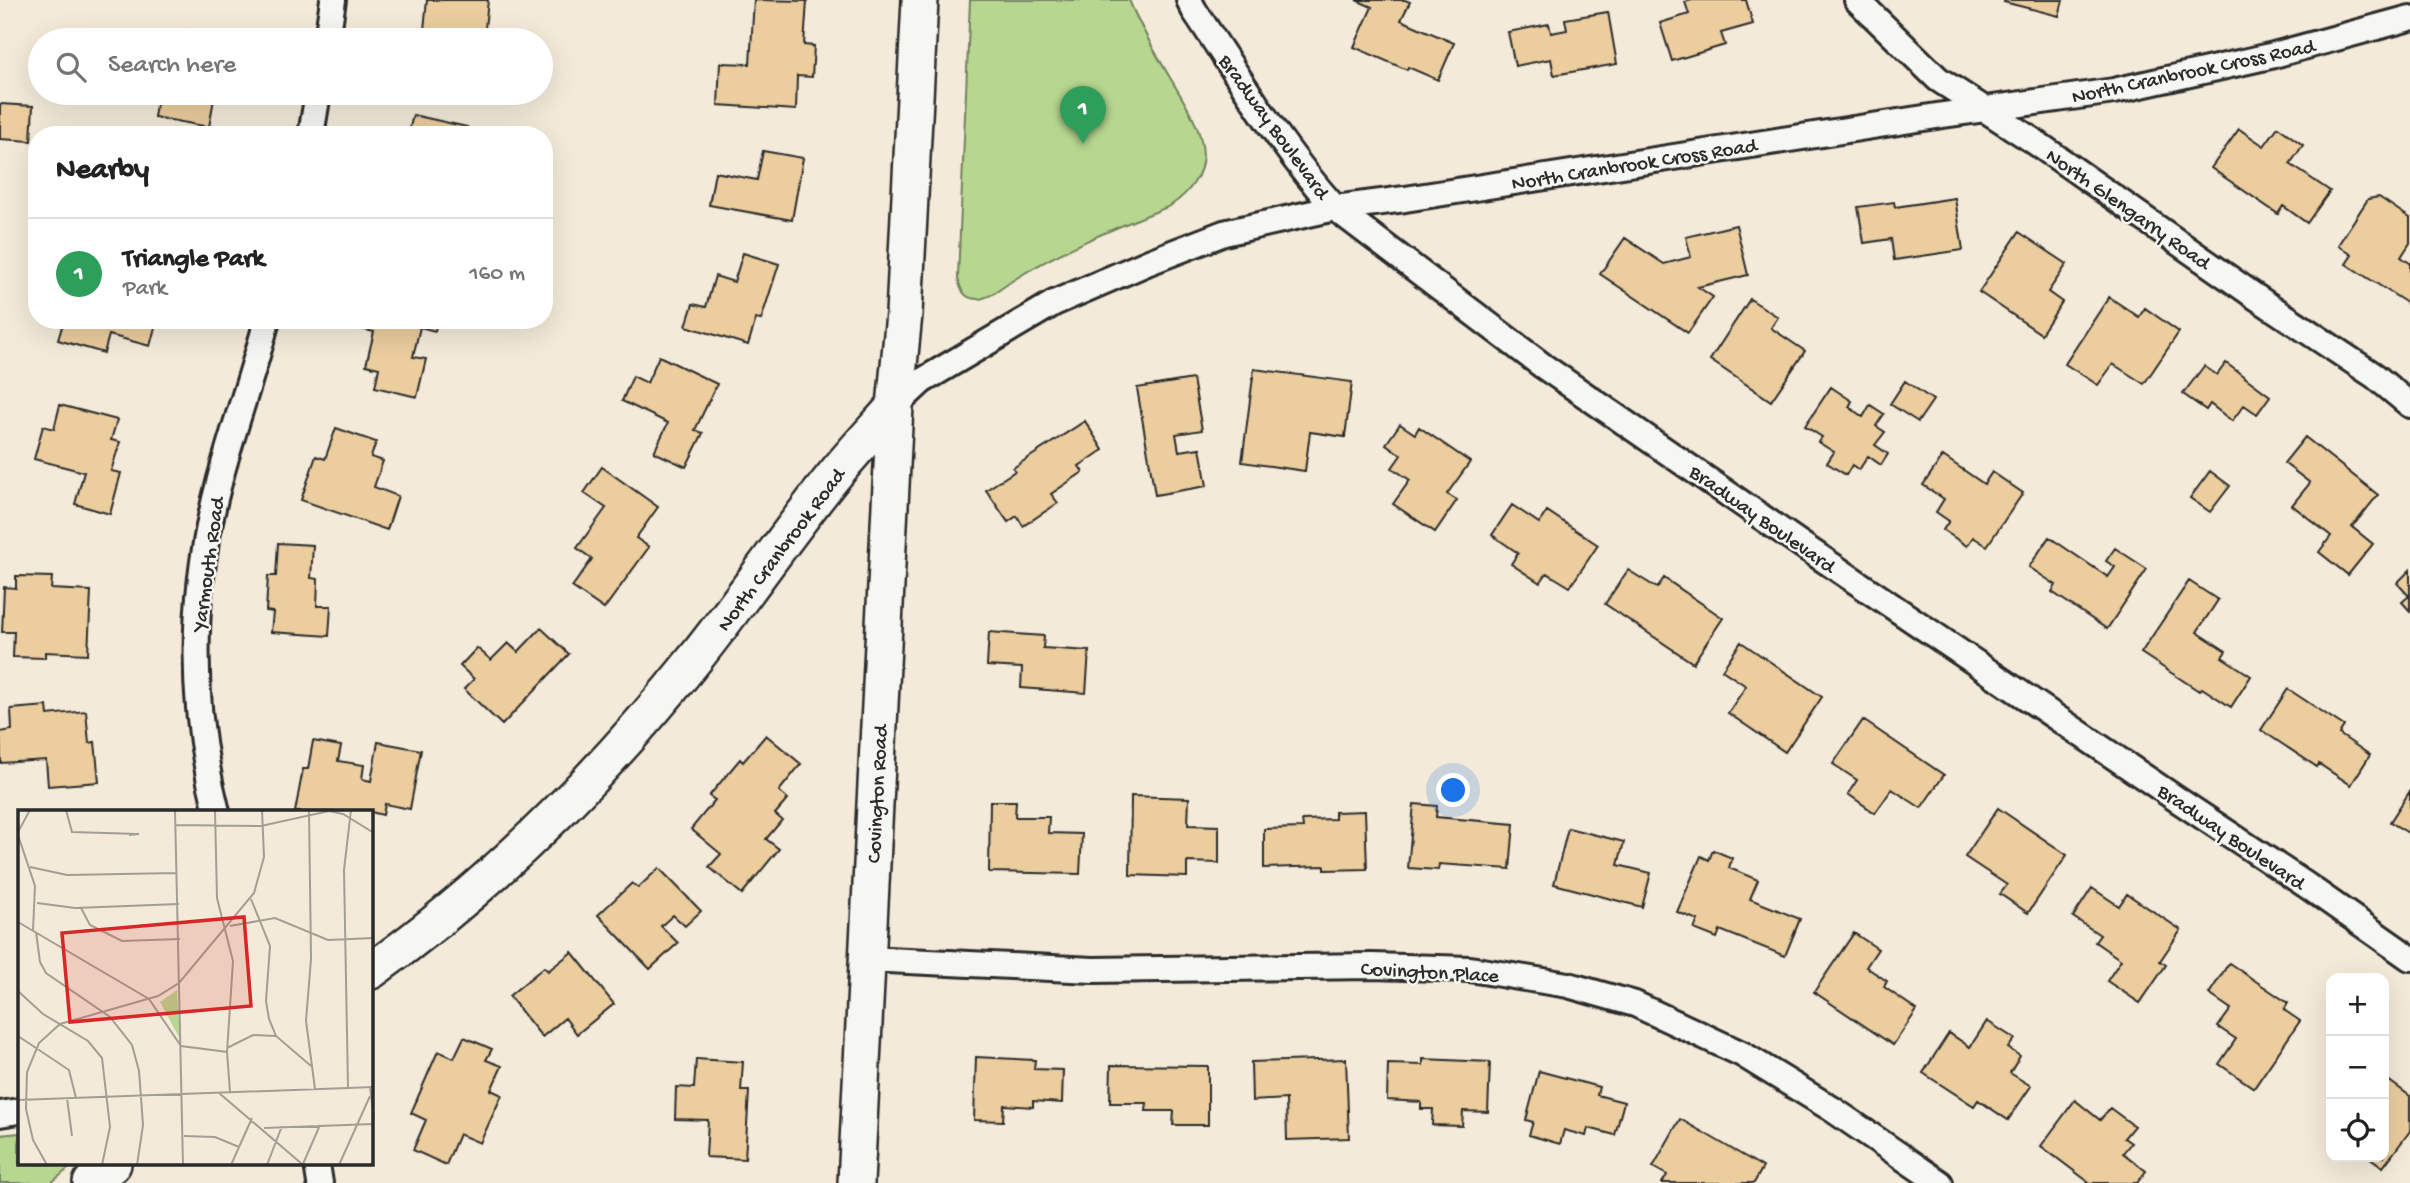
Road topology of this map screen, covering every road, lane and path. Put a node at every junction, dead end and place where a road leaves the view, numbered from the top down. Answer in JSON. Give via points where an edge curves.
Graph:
{"nodes":[{"id":1,"x":333,"y":0,"type":"edge"},
{"id":2,"x":920,"y":0,"type":"edge"},
{"id":3,"x":1189,"y":0,"type":"edge"},
{"id":4,"x":1857,"y":0,"type":"edge"},
{"id":5,"x":2410,"y":18,"type":"edge"},
{"id":6,"x":329,"y":28,"type":"edge"},
{"id":7,"x":316,"y":105,"type":"edge"},
{"id":8,"x":1986,"y":110,"type":"junction"},
{"id":9,"x":313,"y":126,"type":"edge"},
{"id":10,"x":1335,"y":208,"type":"junction"},
{"id":11,"x":264,"y":329,"type":"edge"},
{"id":12,"x":2410,"y":405,"type":"edge"},
{"id":13,"x":895,"y":406,"type":"junction"},
{"id":14,"x":217,"y":810,"type":"edge"},
{"id":15,"x":2410,"y":958,"type":"edge"},
{"id":16,"x":867,"y":959,"type":"junction"},
{"id":17,"x":373,"y":970,"type":"edge"},
{"id":18,"x":18,"y":1111,"type":"edge"},
{"id":19,"x":0,"y":1114,"type":"edge"},
{"id":20,"x":111,"y":1166,"type":"edge"},
{"id":21,"x":90,"y":1183,"type":"edge"},
{"id":22,"x":856,"y":1183,"type":"edge"},
{"id":23,"x":1940,"y":1183,"type":"edge"}],
"edges":[{"from":1,"to":6,"type":"street"},
{"from":2,"to":13,"type":"street"},
{"from":3,"to":10,"type":"street","name":"Bradway Boulevard","via":[[1280,138]]},
{"from":4,"to":8,"type":"street","name":"North Glengarry Road","via":[[1938,79]]},
{"from":5,"to":8,"type":"street","name":"North Cranbrook Cross Road","via":[[2191,75]]},
{"from":7,"to":9,"type":"street"},
{"from":8,"to":10,"type":"street","name":"North Cranbrook Cross Road"},
{"from":8,"to":12,"type":"street","name":"North Glengarry Road","via":[[2375,376]]},
{"from":10,"to":13,"type":"street","name":"North Cranbrook Cross Road","via":[[1224,233],[1054,303],[922,381]]},
{"from":10,"to":15,"type":"street","name":"Bradway Boulevard","via":[[1543,366]]},
{"from":11,"to":14,"type":"street","name":"Yarmouth Road","via":[[219,480],[197,610],[197,712]]},
{"from":13,"to":16,"type":"street","name":"Covington Road"},
{"from":13,"to":17,"type":"street","name":"North Cranbrook Road","via":[[831,479],[698,655],[591,780],[493,873]]},
{"from":16,"to":22,"type":"street","name":"Covington Road"},
{"from":16,"to":23,"type":"street","name":"Covington Place","via":[[1093,970],[1470,969],[1568,985],[1635,1004],[1742,1054]]},
{"from":18,"to":19,"type":"street"},
{"from":20,"to":21,"type":"street"}]}
